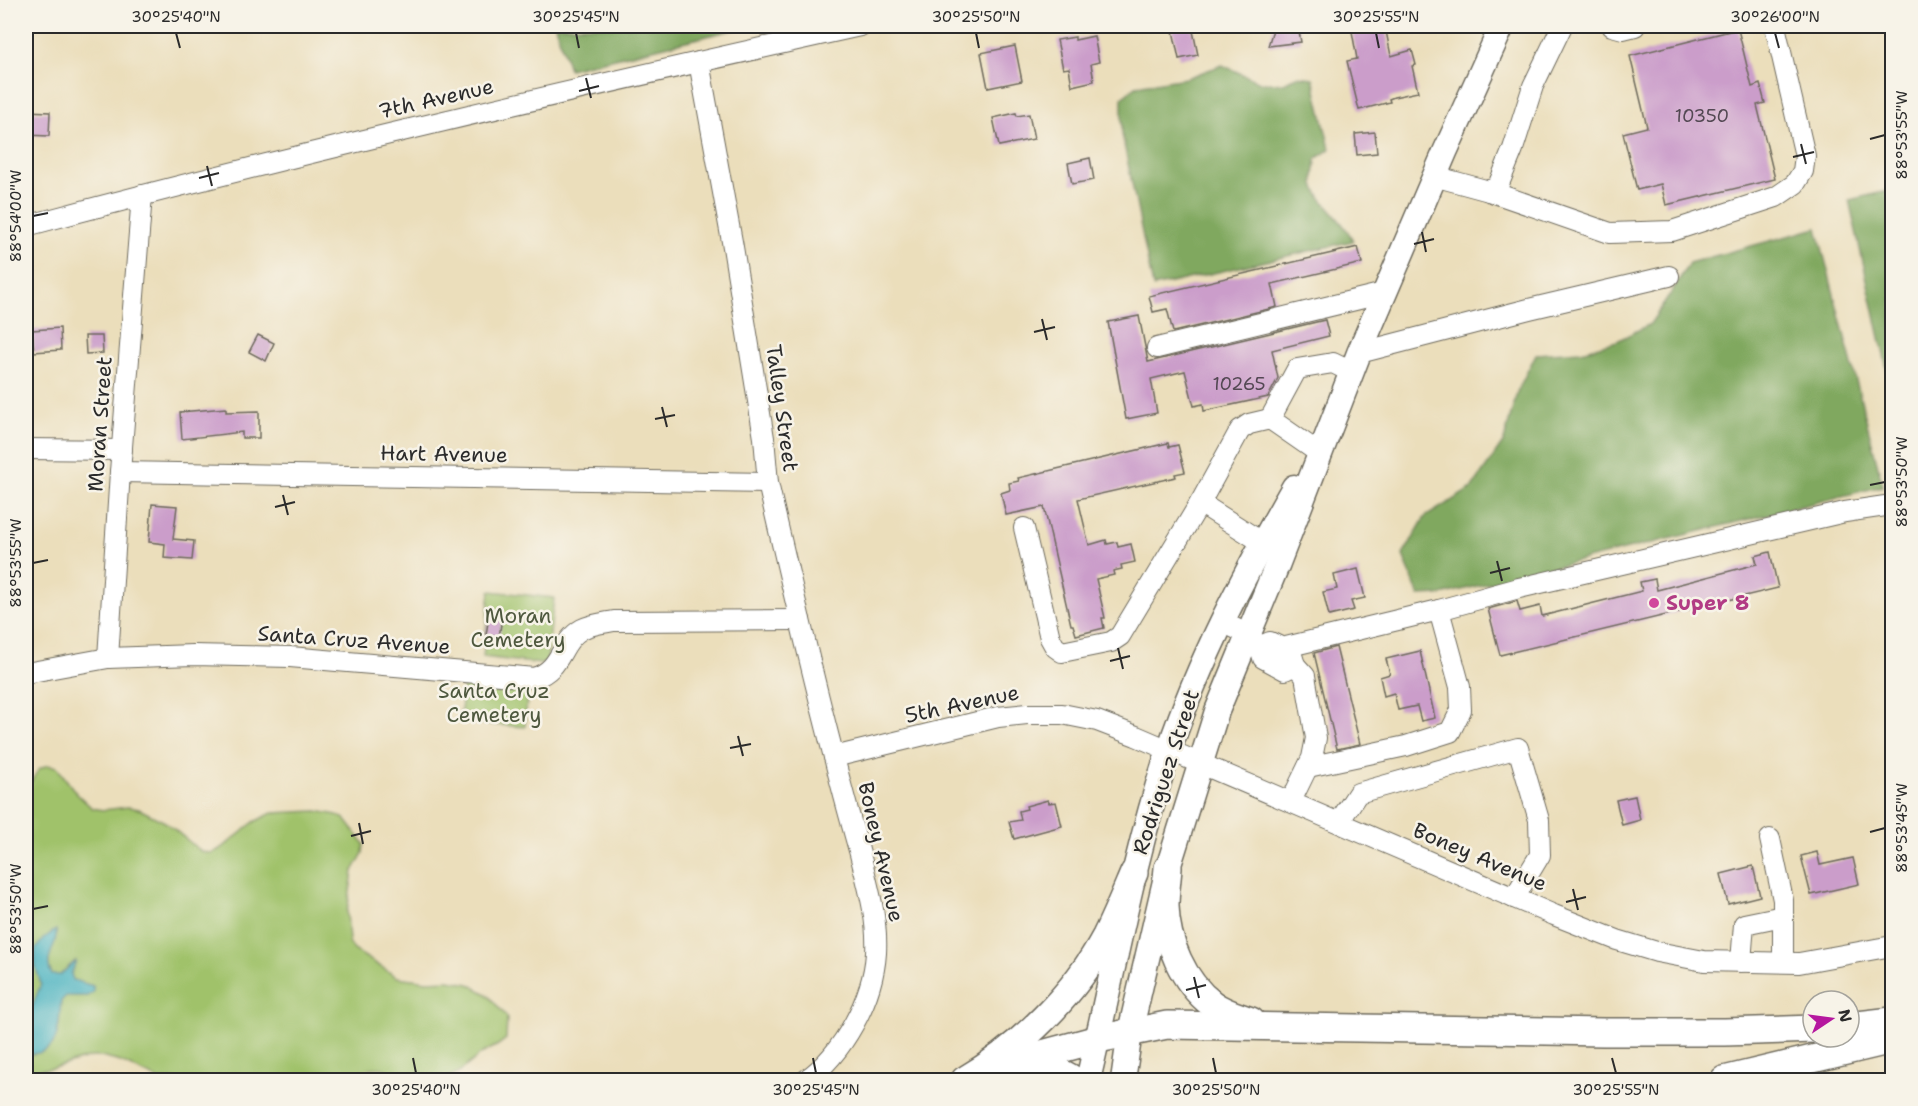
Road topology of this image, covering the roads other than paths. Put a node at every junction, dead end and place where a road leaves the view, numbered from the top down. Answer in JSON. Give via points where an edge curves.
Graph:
{"nodes":[{"id":1,"x":860,"y":26,"type":"edge"},
{"id":2,"x":1502,"y":26,"type":"edge"},
{"id":3,"x":1562,"y":26,"type":"edge"},
{"id":4,"x":1612,"y":26,"type":"edge"},
{"id":5,"x":1635,"y":26,"type":"edge"},
{"id":6,"x":1774,"y":26,"type":"edge"},
{"id":7,"x":699,"y":62,"type":"junction"},
{"id":8,"x":1434,"y":176,"type":"junction"},
{"id":9,"x":1489,"y":191,"type":"junction"},
{"id":10,"x":142,"y":195,"type":"junction"},
{"id":11,"x":26,"y":226,"type":"edge"},
{"id":12,"x":1669,"y":276,"type":"dead end"},
{"id":13,"x":1384,"y":293,"type":"junction"},
{"id":14,"x":1157,"y":348,"type":"dead end"},
{"id":15,"x":1355,"y":363,"type":"junction"},
{"id":16,"x":1270,"y":419,"type":"junction"},
{"id":17,"x":26,"y":449,"type":"edge"},
{"id":18,"x":122,"y":450,"type":"junction"},
{"id":19,"x":1317,"y":452,"type":"junction"},
{"id":20,"x":120,"y":472,"type":"junction"},
{"id":21,"x":768,"y":483,"type":"junction"},
{"id":22,"x":1200,"y":503,"type":"junction"},
{"id":23,"x":1893,"y":505,"type":"edge"},
{"id":24,"x":1024,"y":528,"type":"dead end"},
{"id":25,"x":1272,"y":550,"type":"junction"},
{"id":26,"x":1439,"y":610,"type":"junction"},
{"id":27,"x":800,"y":620,"type":"junction"},
{"id":28,"x":1222,"y":622,"type":"junction"},
{"id":29,"x":1254,"y":641,"type":"junction"},
{"id":30,"x":1282,"y":648,"type":"junction"},
{"id":31,"x":108,"y":658,"type":"junction"},
{"id":32,"x":1295,"y":665,"type":"junction"},
{"id":33,"x":26,"y":673,"type":"edge"},
{"id":34,"x":1169,"y":751,"type":"junction"},
{"id":35,"x":834,"y":757,"type":"junction"},
{"id":36,"x":1201,"y":762,"type":"junction"},
{"id":37,"x":1308,"y":767,"type":"junction"},
{"id":38,"x":1291,"y":801,"type":"junction"},
{"id":39,"x":1339,"y":822,"type":"junction"},
{"id":40,"x":1770,"y":839,"type":"dead end"},
{"id":41,"x":1168,"y":868,"type":"junction"},
{"id":42,"x":1134,"y":873,"type":"junction"},
{"id":43,"x":1514,"y":898,"type":"junction"},
{"id":44,"x":1783,"y":916,"type":"junction"},
{"id":45,"x":1893,"y":946,"type":"edge"},
{"id":46,"x":1741,"y":962,"type":"junction"},
{"id":47,"x":1783,"y":962,"type":"junction"},
{"id":48,"x":1893,"y":1020,"type":"edge"},
{"id":49,"x":1861,"y":1024,"type":"edge"},
{"id":50,"x":1275,"y":1028,"type":"junction"},
{"id":51,"x":1801,"y":1029,"type":"edge"},
{"id":52,"x":1130,"y":1032,"type":"junction"},
{"id":53,"x":1098,"y":1039,"type":"junction"},
{"id":54,"x":1893,"y":1040,"type":"edge"},
{"id":55,"x":1020,"y":1061,"type":"junction"},
{"id":56,"x":974,"y":1075,"type":"edge"},
{"id":57,"x":806,"y":1080,"type":"edge"},
{"id":58,"x":1074,"y":1080,"type":"edge"},
{"id":59,"x":1088,"y":1080,"type":"edge"},
{"id":60,"x":1123,"y":1080,"type":"edge"},
{"id":61,"x":1724,"y":1080,"type":"edge"}],
"edges":[{"from":1,"to":7,"type":"street","name":"7th Avenue"},
{"from":2,"to":8,"type":"main road","name":"Rodriguez Street"},
{"from":3,"to":9,"type":"street","via":[[1533,86],[1498,186]]},
{"from":4,"to":5,"type":"street"},
{"from":6,"to":9,"type":"street","via":[[1805,156],[1796,183],[1776,197],[1672,231],[1610,233]]},
{"from":7,"to":10,"type":"street","name":"7th Avenue"},
{"from":7,"to":21,"type":"street","name":"Talley Street","via":[[733,247]]},
{"from":8,"to":9,"type":"street"},
{"from":8,"to":13,"type":"main road","name":"Rodriguez Street"},
{"from":10,"to":11,"type":"street","name":"7th Avenue"},
{"from":10,"to":18,"type":"street","name":"Moran Street"},
{"from":12,"to":15,"type":"street","via":[[1529,309]]},
{"from":13,"to":14,"type":"street"},
{"from":13,"to":15,"type":"main road","name":"Rodriguez Street"},
{"from":15,"to":16,"type":"street","via":[[1297,369]]},
{"from":15,"to":19,"type":"main road","name":"Rodriguez Street"},
{"from":16,"to":19,"type":"street"},
{"from":16,"to":22,"type":"street","via":[[1240,430]]},
{"from":17,"to":18,"type":"street"},
{"from":18,"to":20,"type":"street","name":"Moran Street"},
{"from":19,"to":25,"type":"main road","name":"Rodriguez Street"},
{"from":20,"to":21,"type":"street","name":"Hart Avenue"},
{"from":20,"to":31,"type":"street","name":"Moran Street"},
{"from":21,"to":27,"type":"street","name":"Talley Street"},
{"from":22,"to":24,"type":"street","via":[[1120,636],[1111,642],[1062,652],[1050,638]]},
{"from":22,"to":25,"type":"street"},
{"from":23,"to":26,"type":"street","via":[[1845,512]]},
{"from":25,"to":28,"type":"main road","name":"Rodriguez Street"},
{"from":25,"to":29,"type":"main road","name":"Rodriguez Street"},
{"from":26,"to":30,"type":"street"},
{"from":26,"to":37,"type":"street","via":[[1460,687],[1461,710],[1450,732],[1406,746]]},
{"from":27,"to":31,"type":"street","name":"Santa Cruz Avenue","via":[[596,624],[568,641],[552,668],[534,678],[290,657]]},
{"from":27,"to":35,"type":"street","name":"Talley Street"},
{"from":28,"to":29,"type":"street"},
{"from":28,"to":34,"type":"main road","name":"Rodriguez Street"},
{"from":29,"to":30,"type":"street"},
{"from":29,"to":32,"type":"street","via":[[1263,658],[1285,670]]},
{"from":29,"to":36,"type":"main road","name":"Rodriguez Street","via":[[1217,711]]},
{"from":30,"to":32,"type":"street","via":[[1291,652]]},
{"from":31,"to":33,"type":"street","name":"Santa Cruz Avenue"},
{"from":32,"to":37,"type":"street","via":[[1305,676],[1316,738]]},
{"from":34,"to":35,"type":"street","name":"5th Avenue","via":[[1097,721],[1062,714],[1027,714],[998,717]]},
{"from":34,"to":36,"type":"street","name":"5th Avenue"},
{"from":34,"to":42,"type":"main road","name":"Rodriguez Street"},
{"from":35,"to":57,"type":"street","name":"Boney Avenue","via":[[868,885],[876,954],[860,1013],[842,1044],[821,1070]]},
{"from":36,"to":38,"type":"street","name":"Boney Avenue"},
{"from":36,"to":41,"type":"main road","name":"Rodriguez Street"},
{"from":37,"to":38,"type":"street"},
{"from":38,"to":39,"type":"street","name":"Boney Avenue"},
{"from":39,"to":43,"type":"street","name":"Boney Avenue"},
{"from":39,"to":43,"type":"street","via":[[1358,793],[1518,748],[1539,820],[1540,855]]},
{"from":40,"to":44,"type":"street"},
{"from":41,"to":50,"type":"highway","via":[[1165,907],[1170,943],[1195,987],[1228,1014]]},
{"from":41,"to":52,"type":"main road","name":"Rodriguez Street"},
{"from":42,"to":53,"type":"main road","name":"Rodriguez Street"},
{"from":42,"to":56,"type":"highway","via":[[1105,937],[1076,980],[1041,1023]]},
{"from":43,"to":46,"type":"street","name":"Boney Avenue","via":[[1657,952],[1704,961]]},
{"from":44,"to":46,"type":"street","via":[[1744,924]]},
{"from":44,"to":47,"type":"street"},
{"from":45,"to":47,"type":"street","name":"Boney Avenue","via":[[1799,963]]},
{"from":46,"to":47,"type":"street","name":"Boney Avenue"},
{"from":48,"to":49,"type":"highway"},
{"from":50,"to":51,"type":"highway"},
{"from":50,"to":52,"type":"highway","via":[[1167,1025]]},
{"from":52,"to":53,"type":"highway"},
{"from":52,"to":60,"type":"main road","name":"Rodriguez Street"},
{"from":53,"to":55,"type":"highway"},
{"from":53,"to":59,"type":"main road","name":"Rodriguez Street"},
{"from":54,"to":61,"type":"highway"},
{"from":55,"to":56,"type":"highway"},
{"from":55,"to":58,"type":"highway","via":[[1054,1069]]}]}
